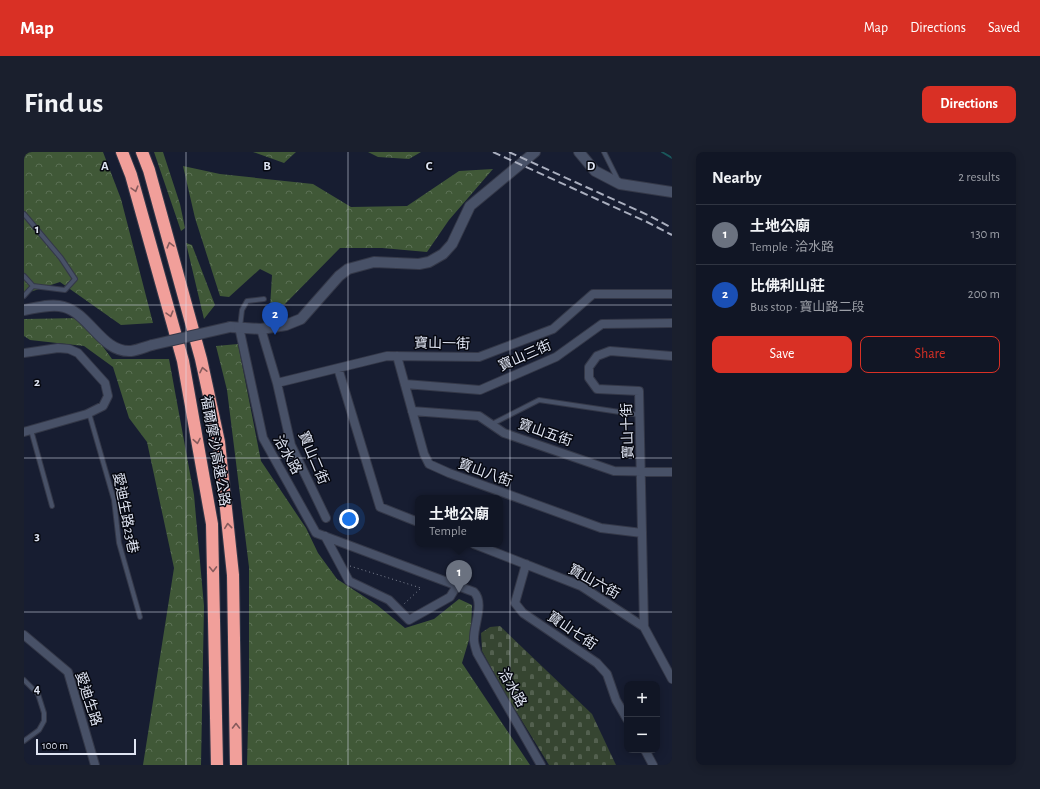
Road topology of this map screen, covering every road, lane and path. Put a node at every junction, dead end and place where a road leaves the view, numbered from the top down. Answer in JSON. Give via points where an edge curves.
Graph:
{"nodes":[{"id":1,"x":122,"y":152,"type":"edge"},
{"id":2,"x":142,"y":152,"type":"edge"},
{"id":3,"x":535,"y":152,"type":"edge"},
{"id":4,"x":579,"y":152,"type":"edge"},
{"id":5,"x":604,"y":152,"type":"edge"},
{"id":6,"x":620,"y":184,"type":"junction"},
{"id":7,"x":672,"y":192,"type":"edge"},
{"id":8,"x":24,"y":214,"type":"edge"},
{"id":9,"x":24,"y":276,"type":"edge"},
{"id":10,"x":33,"y":286,"type":"junction"},
{"id":11,"x":672,"y":294,"type":"edge"},
{"id":12,"x":24,"y":296,"type":"edge"},
{"id":13,"x":264,"y":299,"type":"dead end"},
{"id":14,"x":24,"y":310,"type":"edge"},
{"id":15,"x":672,"y":323,"type":"edge"},
{"id":16,"x":235,"y":327,"type":"junction"},
{"id":17,"x":261,"y":328,"type":"junction"},
{"id":18,"x":24,"y":353,"type":"edge"},
{"id":19,"x":397,"y":356,"type":"junction"},
{"id":20,"x":672,"y":356,"type":"edge"},
{"id":21,"x":338,"y":368,"type":"junction"},
{"id":22,"x":277,"y":383,"type":"junction"},
{"id":23,"x":405,"y":384,"type":"junction"},
{"id":24,"x":412,"y":411,"type":"junction"},
{"id":25,"x":89,"y":413,"type":"junction"},
{"id":26,"x":640,"y":415,"type":"junction"},
{"id":27,"x":492,"y":424,"type":"junction"},
{"id":28,"x":27,"y":431,"type":"edge"},
{"id":29,"x":642,"y":471,"type":"junction"},
{"id":30,"x":672,"y":472,"type":"edge"},
{"id":31,"x":52,"y":506,"type":"dead end"},
{"id":32,"x":326,"y":518,"type":"dead end"},
{"id":33,"x":415,"y":521,"type":"edge"},
{"id":34,"x":642,"y":533,"type":"junction"},
{"id":35,"x":325,"y":536,"type":"junction"},
{"id":36,"x":482,"y":547,"type":"edge"},
{"id":37,"x":340,"y":562,"type":"junction"},
{"id":38,"x":526,"y":564,"type":"junction"},
{"id":39,"x":458,"y":584,"type":"junction"},
{"id":40,"x":398,"y":609,"type":"junction"},
{"id":41,"x":140,"y":617,"type":"dead end"},
{"id":42,"x":644,"y":626,"type":"junction"},
{"id":43,"x":24,"y":635,"type":"edge"},
{"id":44,"x":24,"y":680,"type":"edge"},
{"id":45,"x":672,"y":680,"type":"edge"},
{"id":46,"x":626,"y":717,"type":"edge"},
{"id":47,"x":24,"y":741,"type":"edge"},
{"id":48,"x":646,"y":753,"type":"edge"},
{"id":49,"x":95,"y":765,"type":"edge"},
{"id":50,"x":217,"y":765,"type":"edge"},
{"id":51,"x":236,"y":765,"type":"edge"},
{"id":52,"x":541,"y":765,"type":"edge"},
{"id":53,"x":653,"y":765,"type":"edge"}],
"edges":[{"from":1,"to":50,"type":"highway","name":"福爾摩沙高速公路","one_way":true,"via":[[131,175],[183,361],[212,524]]},
{"from":51,"to":2,"type":"highway","name":"福爾摩沙高速公路","one_way":true,"via":[[233,575],[218,442],[201,359]]},
{"from":3,"to":17,"type":"street","via":[[470,206],[452,244],[443,254],[419,264],[374,262],[348,269],[301,319],[286,325]]},
{"from":4,"to":6,"type":"street","via":[[595,171]]},
{"from":5,"to":6,"type":"lane"},
{"from":6,"to":7,"type":"street"},
{"from":8,"to":10,"type":"lane","via":[[75,279],[65,290]]},
{"from":9,"to":10,"type":"lane"},
{"from":10,"to":12,"type":"lane"},
{"from":11,"to":19,"type":"street","name":"寶山一街","via":[[593,294],[553,329],[479,357]]},
{"from":13,"to":16,"type":"lane","via":[[247,301]]},
{"from":14,"to":16,"type":"street","bridge":true,"via":[[62,306],[84,319],[111,346],[132,351]]},
{"from":15,"to":23,"type":"street","name":"寶山三街","via":[[602,324],[556,357],[480,390]]},
{"from":16,"to":17,"type":"street"},
{"from":16,"to":35,"type":"street","name":"洽水路","via":[[263,438],[316,533]]},
{"from":17,"to":22,"type":"street"},
{"from":18,"to":25,"type":"street","via":[[58,348],[78,353],[105,383],[108,396],[103,406]]},
{"from":19,"to":21,"type":"street","name":"寶山一街"},
{"from":19,"to":23,"type":"street","name":"寶山八街"},
{"from":20,"to":26,"type":"street","name":"寶山十街","via":[[610,352],[597,356],[589,367],[589,378],[597,389],[639,391]]},
{"from":21,"to":22,"type":"street","name":"寶山一街"},
{"from":21,"to":33,"type":"street","via":[[380,507]]},
{"from":22,"to":32,"type":"street","name":"寶山二街","via":[[291,445]]},
{"from":23,"to":24,"type":"street","name":"寶山八街"},
{"from":24,"to":27,"type":"street","name":"寶山五街","via":[[479,416]]},
{"from":24,"to":34,"type":"street","name":"寶山八街","via":[[429,464],[601,528]]},
{"from":25,"to":28,"type":"street"},
{"from":25,"to":41,"type":"lane","name":"愛迪生路23巷","via":[[114,500],[119,543]]},
{"from":26,"to":27,"type":"lane","via":[[539,400]]},
{"from":26,"to":29,"type":"street","name":"寶山十街"},
{"from":27,"to":29,"type":"street","name":"寶山五街","via":[[504,433],[614,471]]},
{"from":28,"to":31,"type":"lane"},
{"from":29,"to":30,"type":"street","name":"寶山五街"},
{"from":29,"to":34,"type":"street","name":"寶山十街"},
{"from":34,"to":42,"type":"street","name":"寶山十街"},
{"from":35,"to":37,"type":"street","name":"洽水路"},
{"from":35,"to":39,"type":"street","name":"洽水路"},
{"from":36,"to":38,"type":"street","name":"寶山六街"},
{"from":37,"to":40,"type":"street","name":"洽水路","via":[[349,581],[389,600]]},
{"from":37,"to":40,"type":"path","via":[[421,588]]},
{"from":38,"to":42,"type":"street","name":"寶山六街","via":[[581,586]]},
{"from":38,"to":46,"type":"street","name":"寶山七街","via":[[515,603],[522,613],[597,663],[606,674]]},
{"from":39,"to":40,"type":"street","name":"洽水路","via":[[450,597],[409,620]]},
{"from":39,"to":52,"type":"street","name":"洽水路","via":[[477,595],[474,641],[476,652]]},
{"from":42,"to":45,"type":"street"},
{"from":43,"to":49,"type":"street","name":"愛迪生路","via":[[68,672]]},
{"from":44,"to":47,"type":"lane","via":[[38,694],[44,717],[39,730]]},
{"from":48,"to":53,"type":"street"}]}
